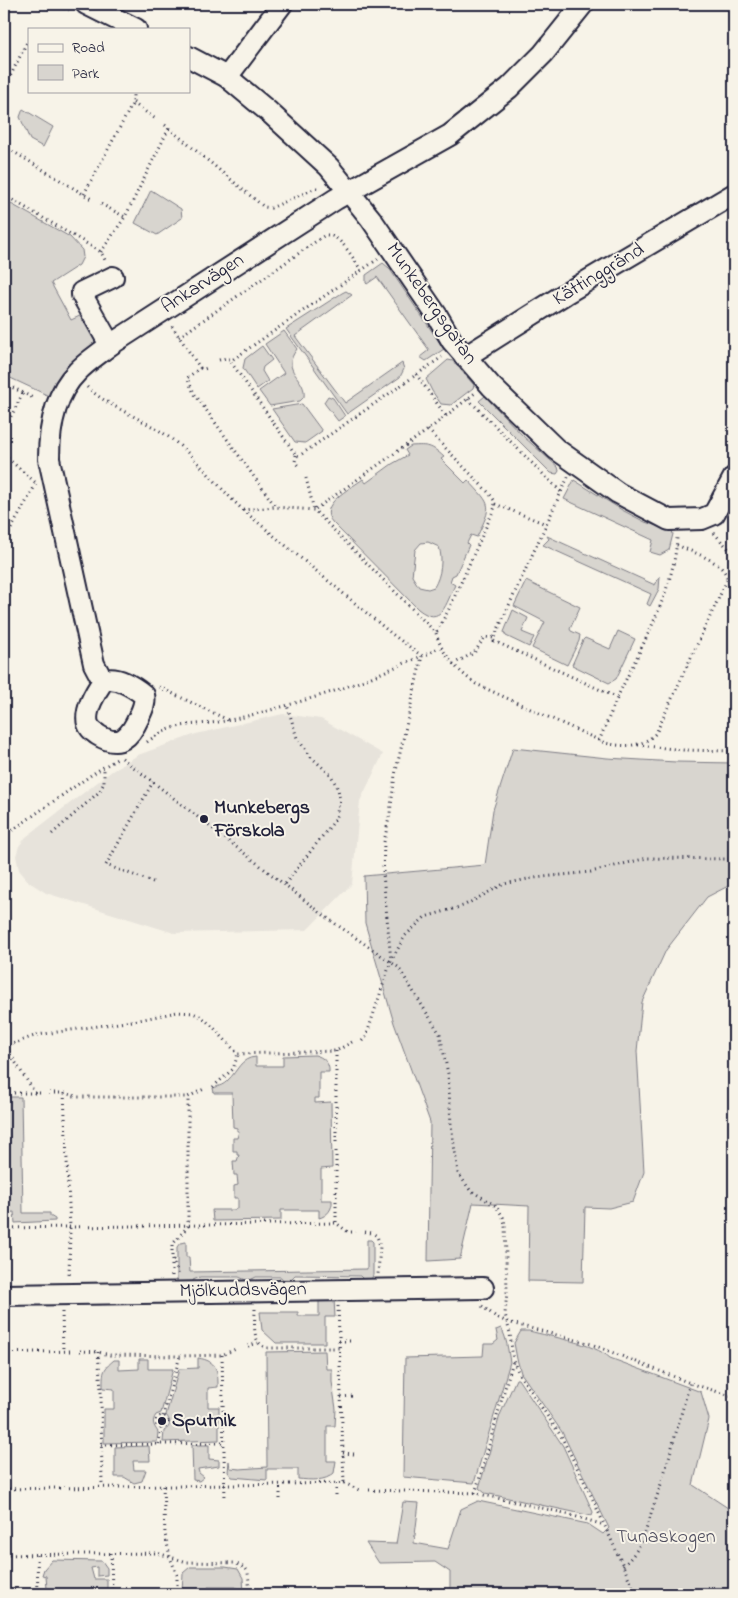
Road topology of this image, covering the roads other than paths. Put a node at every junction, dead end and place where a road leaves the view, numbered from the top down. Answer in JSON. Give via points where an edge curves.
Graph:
{"nodes":[{"id":1,"x":86,"y":4,"type":"edge"},
{"id":2,"x":282,"y":4,"type":"edge"},
{"id":3,"x":583,"y":4,"type":"edge"},
{"id":4,"x":134,"y":28,"type":"edge"},
{"id":5,"x":190,"y":58,"type":"edge"},
{"id":6,"x":227,"y":78,"type":"junction"},
{"id":7,"x":349,"y":191,"type":"junction"},
{"id":8,"x":734,"y":194,"type":"edge"},
{"id":9,"x":112,"y":277,"type":"road end"},
{"id":10,"x":110,"y":345,"type":"junction"},
{"id":11,"x":457,"y":355,"type":"junction"},
{"id":12,"x":734,"y":477,"type":"edge"},
{"id":13,"x":103,"y":681,"type":"dead end"},
{"id":14,"x":482,"y":1288,"type":"road end"},
{"id":15,"x":4,"y":1295,"type":"edge"}],
"edges":[{"from":1,"to":4,"type":"street"},
{"from":2,"to":6,"type":"street"},
{"from":3,"to":7,"type":"street","name":"Ankarvägen","via":[[543,54],[509,88],[450,135]]},
{"from":5,"to":6,"type":"street","name":"Munkebergsgatan"},
{"from":6,"to":7,"type":"street","name":"Munkebergsgatan","via":[[269,112]]},
{"from":7,"to":10,"type":"street","name":"Ankarvägen"},
{"from":7,"to":11,"type":"street","name":"Munkebergsgatan","via":[[372,219],[438,317]]},
{"from":8,"to":11,"type":"street","name":"Kättinggränd"},
{"from":9,"to":10,"type":"street","via":[[82,292]]},
{"from":10,"to":13,"type":"street","name":"Ankarvägen","via":[[74,376],[55,410],[50,435],[50,459],[94,664]]},
{"from":11,"to":12,"type":"street","name":"Munkebergsgatan","via":[[556,449],[618,493],[669,520],[691,523],[714,514]]},
{"from":14,"to":15,"type":"street","name":"Mjölkuddsvägen"}]}
